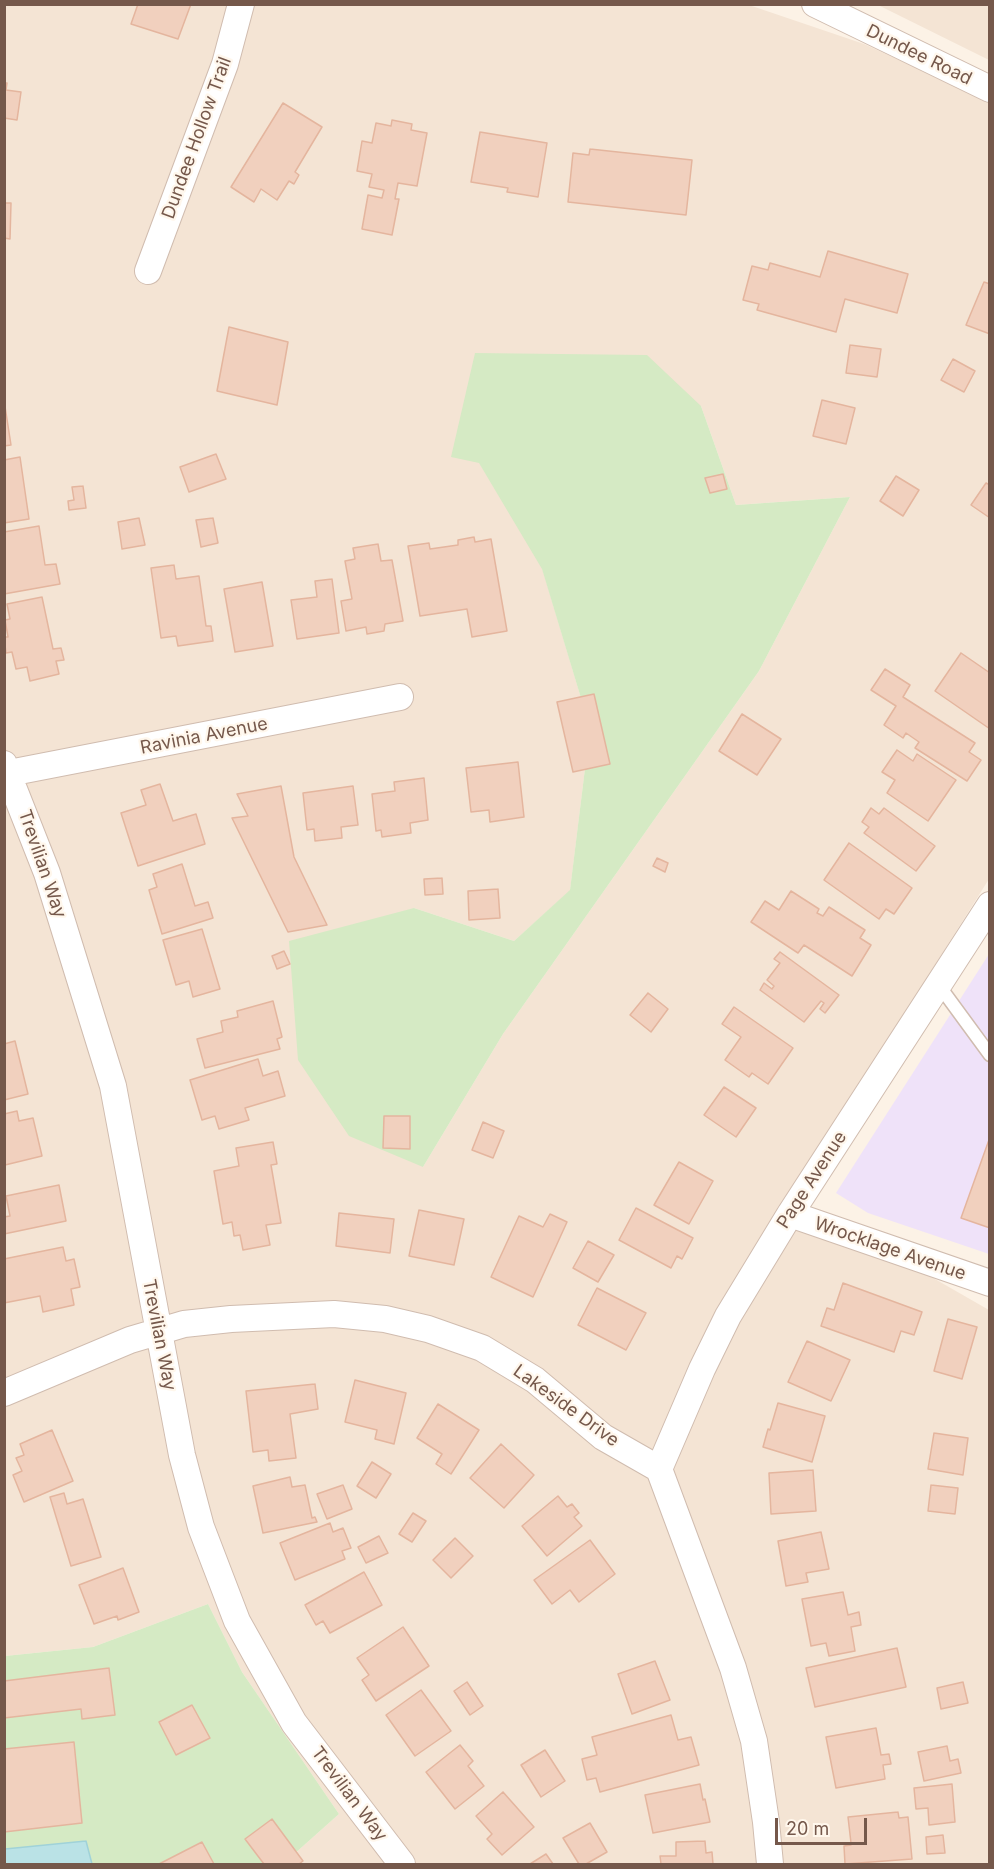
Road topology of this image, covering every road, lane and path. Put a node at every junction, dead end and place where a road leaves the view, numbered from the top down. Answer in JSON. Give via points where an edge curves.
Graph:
{"nodes":[{"id":1,"x":241,"y":4,"type":"edge"},
{"id":2,"x":815,"y":4,"type":"edge"},
{"id":3,"x":990,"y":89,"type":"edge"},
{"id":4,"x":148,"y":271,"type":"dead end"},
{"id":5,"x":400,"y":697,"type":"dead end"},
{"id":6,"x":7,"y":769,"type":"edge"},
{"id":7,"x":990,"y":904,"type":"edge"},
{"id":8,"x":938,"y":984,"type":"junction"},
{"id":9,"x":990,"y":1055,"type":"edge"},
{"id":10,"x":790,"y":1214,"type":"junction"},
{"id":11,"x":990,"y":1283,"type":"edge"},
{"id":12,"x":159,"y":1331,"type":"junction"},
{"id":13,"x":4,"y":1392,"type":"edge"},
{"id":14,"x":659,"y":1469,"type":"junction"},
{"id":15,"x":402,"y":1864,"type":"edge"},
{"id":16,"x":770,"y":1864,"type":"edge"}],
"edges":[{"from":1,"to":4,"type":"street","name":"Dundee Hollow Trail","via":[[225,64]]},
{"from":2,"to":3,"type":"street","name":"Dundee Road"},
{"from":5,"to":6,"type":"street","name":"Ravinia Avenue"},
{"from":6,"to":12,"type":"street","name":"Trevilian Way","via":[[47,873],[113,1086]]},
{"from":7,"to":8,"type":"street","name":"Page Avenue"},
{"from":8,"to":9,"type":"lane"},
{"from":8,"to":10,"type":"street","name":"Page Avenue"},
{"from":10,"to":11,"type":"street","name":"Wrocklage Avenue"},
{"from":10,"to":14,"type":"street","name":"Page Avenue","via":[[728,1316]]},
{"from":12,"to":13,"type":"street","name":"Lakeside Drive"},
{"from":12,"to":14,"type":"street","name":"Lakeside Drive","via":[[231,1318],[334,1314],[385,1319],[428,1329],[482,1348],[535,1380],[603,1437]]},
{"from":12,"to":15,"type":"street","name":"Trevilian Way","via":[[182,1455],[201,1527],[237,1621],[294,1723]]},
{"from":14,"to":16,"type":"street","via":[[733,1668],[754,1741]]}]}
